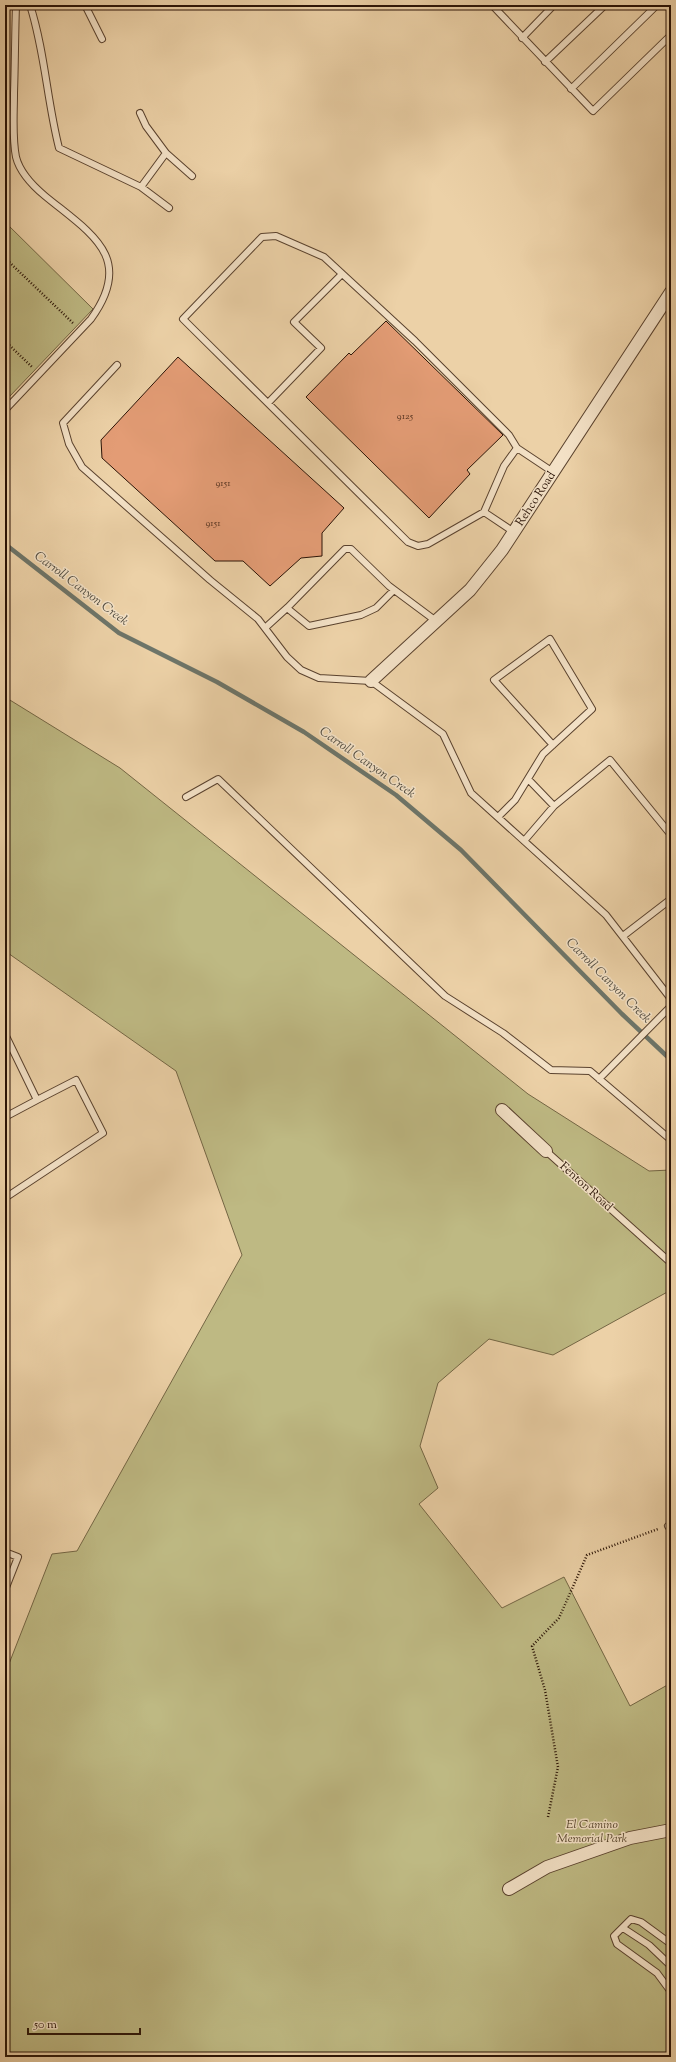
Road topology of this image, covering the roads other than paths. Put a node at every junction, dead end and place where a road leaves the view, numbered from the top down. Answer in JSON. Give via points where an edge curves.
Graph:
{"nodes":[{"id":1,"x":16,"y":5,"type":"edge"},
{"id":2,"x":30,"y":5,"type":"edge"},
{"id":3,"x":85,"y":5,"type":"edge"},
{"id":4,"x":492,"y":5,"type":"edge"},
{"id":5,"x":605,"y":5,"type":"edge"},
{"id":6,"x":657,"y":5,"type":"edge"},
{"id":7,"x":552,"y":6,"type":"edge"},
{"id":8,"x":671,"y":35,"type":"edge"},
{"id":9,"x":522,"y":38,"type":"junction"},
{"id":10,"x":102,"y":39,"type":"dead end"},
{"id":11,"x":545,"y":62,"type":"junction"},
{"id":12,"x":571,"y":89,"type":"junction"},
{"id":13,"x":140,"y":113,"type":"dead end"},
{"id":14,"x":166,"y":153,"type":"junction"},
{"id":15,"x":192,"y":176,"type":"dead end"},
{"id":16,"x":140,"y":187,"type":"junction"},
{"id":17,"x":169,"y":208,"type":"dead end"},
{"id":18,"x":342,"y":274,"type":"junction"},
{"id":19,"x":671,"y":292,"type":"edge"},
{"id":20,"x":117,"y":365,"type":"dead end"},
{"id":21,"x":268,"y":403,"type":"junction"},
{"id":22,"x":5,"y":410,"type":"edge"},
{"id":23,"x":517,"y":448,"type":"junction"},
{"id":24,"x":553,"y":472,"type":"junction"},
{"id":25,"x":484,"y":512,"type":"junction"},
{"id":26,"x":514,"y":532,"type":"junction"},
{"id":27,"x":394,"y":590,"type":"junction"},
{"id":28,"x":287,"y":608,"type":"junction"},
{"id":29,"x":436,"y":621,"type":"junction"},
{"id":30,"x":265,"y":628,"type":"junction"},
{"id":31,"x":371,"y":681,"type":"junction"},
{"id":32,"x":553,"y":745,"type":"junction"},
{"id":33,"x":528,"y":779,"type":"junction"},
{"id":34,"x":186,"y":797,"type":"dead end"},
{"id":35,"x":554,"y":806,"type":"junction"},
{"id":36,"x":498,"y":817,"type":"junction"},
{"id":37,"x":671,"y":835,"type":"edge"},
{"id":38,"x":524,"y":841,"type":"junction"},
{"id":39,"x":671,"y":900,"type":"edge"},
{"id":40,"x":623,"y":936,"type":"junction"},
{"id":41,"x":671,"y":999,"type":"edge"},
{"id":42,"x":671,"y":1006,"type":"edge"},
{"id":43,"x":5,"y":1034,"type":"edge"},
{"id":44,"x":599,"y":1078,"type":"junction"},
{"id":45,"x":37,"y":1100,"type":"junction"},
{"id":46,"x":502,"y":1110,"type":"dead end"},
{"id":47,"x":5,"y":1117,"type":"edge"},
{"id":48,"x":671,"y":1140,"type":"edge"},
{"id":49,"x":546,"y":1151,"type":"joint"},
{"id":50,"x":5,"y":1198,"type":"edge"},
{"id":51,"x":671,"y":1263,"type":"edge"},
{"id":52,"x":5,"y":1552,"type":"edge"},
{"id":53,"x":5,"y":1590,"type":"edge"},
{"id":54,"x":671,"y":1830,"type":"edge"},
{"id":55,"x":509,"y":1889,"type":"dead end"},
{"id":56,"x":622,"y":1928,"type":"junction"},
{"id":57,"x":671,"y":1944,"type":"edge"},
{"id":58,"x":671,"y":1966,"type":"edge"},
{"id":59,"x":671,"y":1992,"type":"edge"}],
"edges":[{"from":1,"to":22,"type":"lane","via":[[13,132],[16,158],[34,186],[95,239],[107,256],[110,273],[102,303]]},
{"from":2,"to":16,"type":"lane","via":[[37,28],[52,121],[59,148]]},
{"from":3,"to":10,"type":"lane"},
{"from":4,"to":9,"type":"lane"},
{"from":5,"to":11,"type":"lane"},
{"from":6,"to":12,"type":"lane"},
{"from":7,"to":9,"type":"lane"},
{"from":8,"to":12,"type":"lane","via":[[593,111]]},
{"from":9,"to":11,"type":"lane"},
{"from":11,"to":12,"type":"lane"},
{"from":13,"to":14,"type":"lane","via":[[146,126]]},
{"from":14,"to":15,"type":"lane"},
{"from":14,"to":16,"type":"lane"},
{"from":16,"to":17,"type":"lane"},
{"from":18,"to":21,"type":"lane","via":[[294,322],[321,348]]},
{"from":18,"to":21,"type":"lane","via":[[324,257],[276,236],[268,236],[262,238],[183,319]]},
{"from":18,"to":23,"type":"lane","via":[[415,341],[504,430]]},
{"from":19,"to":24,"type":"street","name":"Rehco Road"},
{"from":20,"to":30,"type":"lane","via":[[63,423],[69,444],[82,467],[102,486],[258,619]]},
{"from":21,"to":25,"type":"lane","via":[[408,542],[418,546],[428,544]]},
{"from":23,"to":24,"type":"lane"},
{"from":23,"to":25,"type":"lane","via":[[504,466]]},
{"from":24,"to":26,"type":"street","name":"Rehco Road"},
{"from":25,"to":26,"type":"lane"},
{"from":26,"to":29,"type":"street","name":"Rehco Road","via":[[470,590]]},
{"from":27,"to":28,"type":"lane","via":[[376,608],[361,615],[339,618],[320,625],[309,626]]},
{"from":27,"to":28,"type":"lane","via":[[352,549],[345,549]]},
{"from":27,"to":29,"type":"lane"},
{"from":28,"to":30,"type":"lane"},
{"from":29,"to":31,"type":"street","name":"Rehco Road"},
{"from":30,"to":31,"type":"lane","via":[[287,657],[301,670],[319,678]]},
{"from":31,"to":36,"type":"lane","via":[[442,734],[471,793]]},
{"from":32,"to":32,"type":"lane","via":[[592,709],[550,639],[494,680]]},
{"from":32,"to":33,"type":"lane","via":[[543,754]]},
{"from":33,"to":35,"type":"lane"},
{"from":33,"to":36,"type":"lane","via":[[515,800]]},
{"from":34,"to":44,"type":"lane","via":[[218,779],[445,996],[503,1033],[551,1070],[590,1071]]},
{"from":35,"to":37,"type":"lane","via":[[610,760]]},
{"from":35,"to":38,"type":"lane"},
{"from":36,"to":38,"type":"lane"},
{"from":38,"to":40,"type":"lane","via":[[606,915]]},
{"from":39,"to":40,"type":"lane"},
{"from":40,"to":41,"type":"lane"},
{"from":42,"to":44,"type":"lane"},
{"from":43,"to":45,"type":"lane"},
{"from":44,"to":48,"type":"lane"},
{"from":45,"to":47,"type":"lane"},
{"from":45,"to":50,"type":"lane","via":[[76,1080],[103,1133]]},
{"from":46,"to":49,"type":"street","name":"Fenton Road"},
{"from":49,"to":51,"type":"lane","name":"Fenton Road"},
{"from":52,"to":53,"type":"lane","via":[[18,1557]]},
{"from":54,"to":55,"type":"street","via":[[622,1840],[547,1867]]},
{"from":56,"to":57,"type":"lane","via":[[631,1919],[641,1922]]},
{"from":56,"to":58,"type":"lane","via":[[649,1945]]},
{"from":56,"to":59,"type":"lane","via":[[614,1936],[617,1944],[657,1973]]}]}
